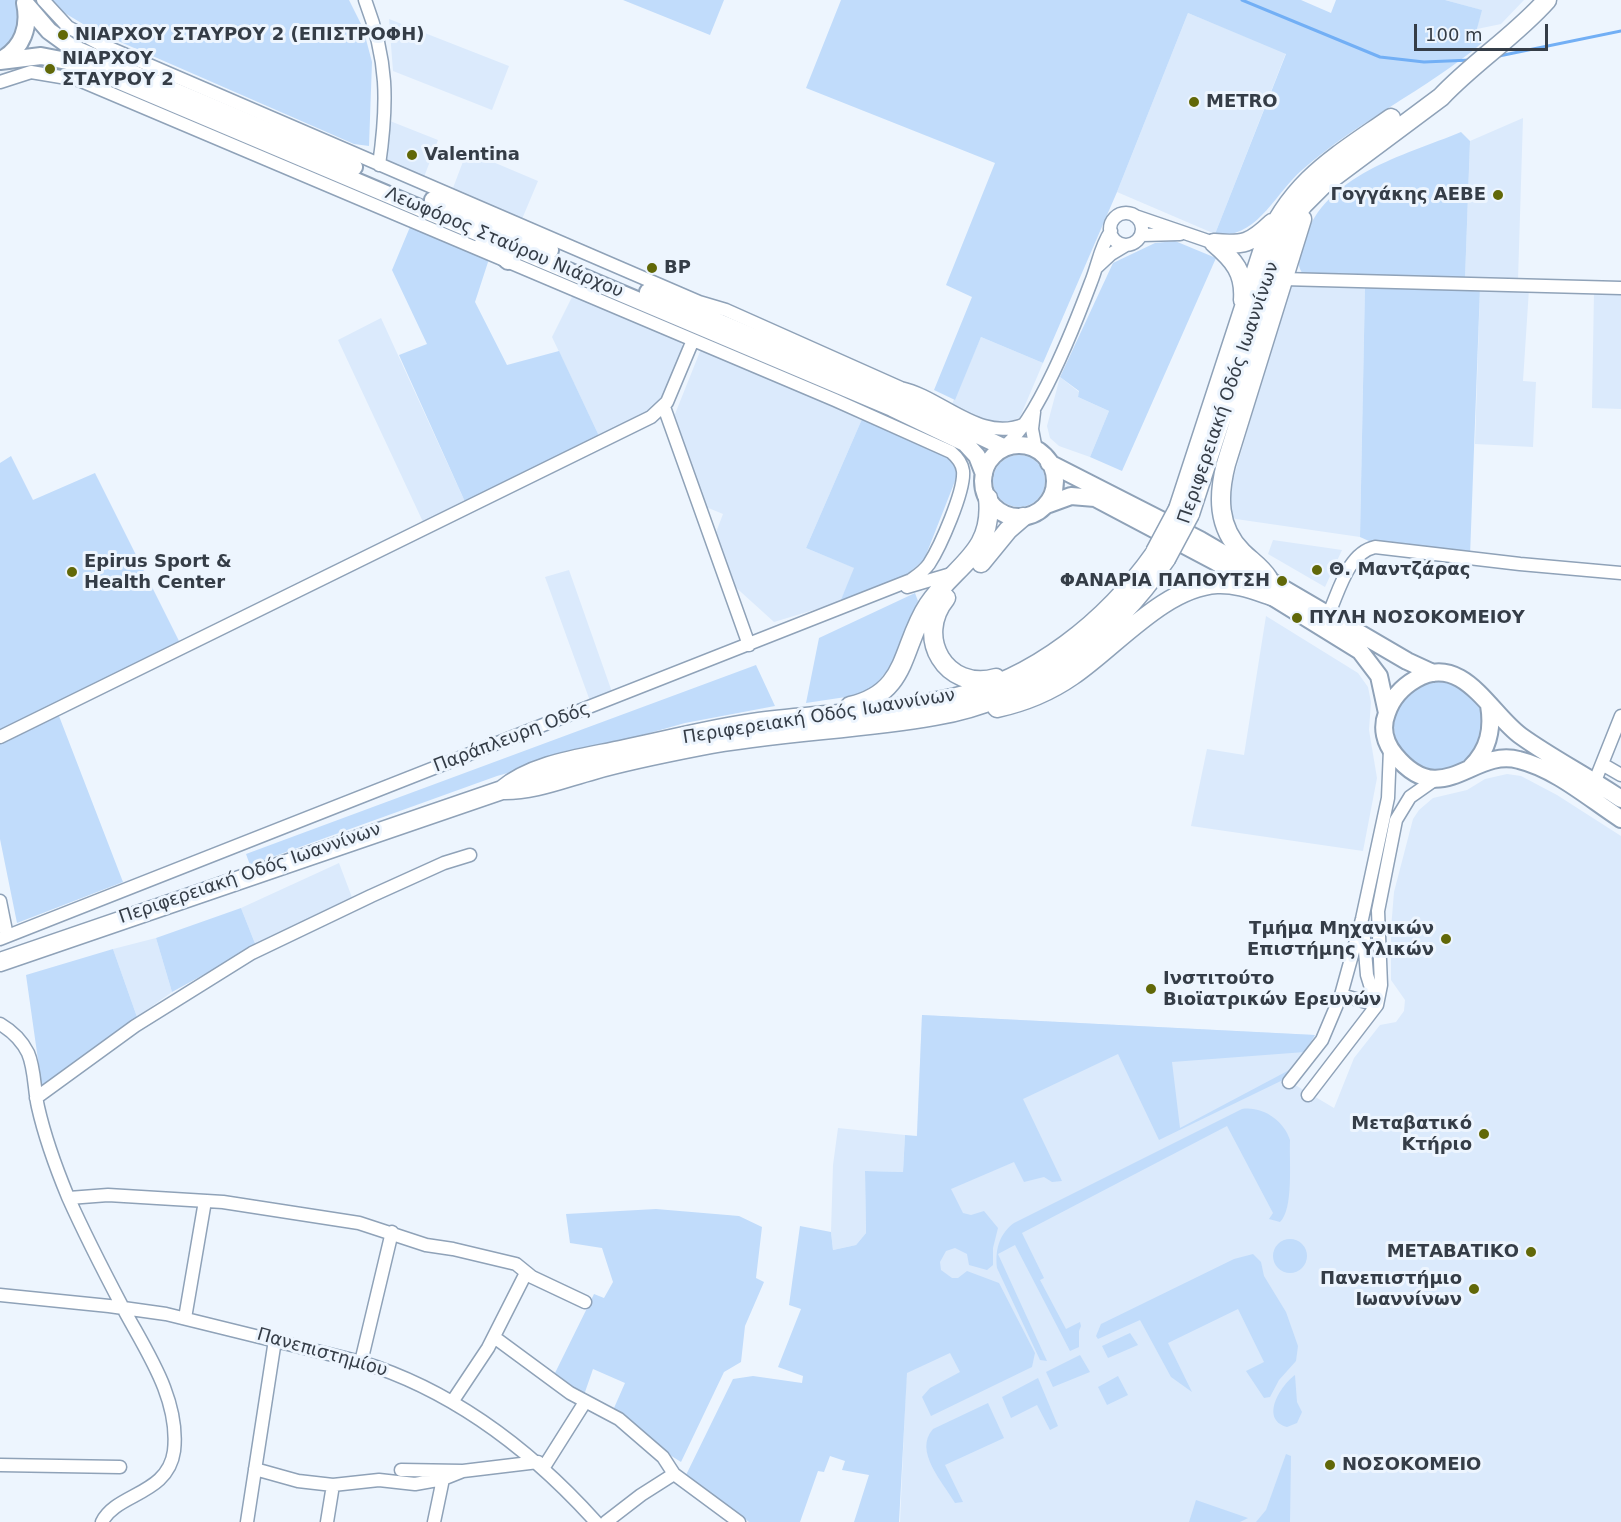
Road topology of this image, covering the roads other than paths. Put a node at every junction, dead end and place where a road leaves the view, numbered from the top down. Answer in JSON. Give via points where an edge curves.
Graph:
{"nodes":[{"id":1,"x":43,"y":0,"type":"edge"},
{"id":2,"x":365,"y":0,"type":"edge"},
{"id":3,"x":1547,"y":0,"type":"edge"},
{"id":4,"x":25,"y":2,"type":"edge"},
{"id":5,"x":0,"y":60,"type":"edge"},
{"id":6,"x":1462,"y":76,"type":"junction"},
{"id":7,"x":0,"y":81,"type":"edge"},
{"id":8,"x":379,"y":165,"type":"junction"},
{"id":9,"x":1303,"y":205,"type":"junction"},
{"id":10,"x":437,"y":214,"type":"junction"},
{"id":11,"x":1135,"y":216,"type":"junction"},
{"id":12,"x":1278,"y":218,"type":"junction"},
{"id":13,"x":1111,"y":231,"type":"junction"},
{"id":14,"x":1188,"y":234,"type":"junction"},
{"id":15,"x":1141,"y":236,"type":"junction"},
{"id":16,"x":1214,"y":243,"type":"junction"},
{"id":17,"x":1126,"y":245,"type":"junction"},
{"id":18,"x":508,"y":261,"type":"junction"},
{"id":19,"x":1096,"y":268,"type":"junction"},
{"id":20,"x":1283,"y":279,"type":"junction"},
{"id":21,"x":1621,"y":288,"type":"edge"},
{"id":22,"x":711,"y":305,"type":"junction"},
{"id":23,"x":1242,"y":315,"type":"junction"},
{"id":24,"x":711,"y":332,"type":"junction"},
{"id":25,"x":742,"y":332,"type":"junction"},
{"id":26,"x":693,"y":340,"type":"junction"},
{"id":27,"x":901,"y":388,"type":"junction"},
{"id":28,"x":1037,"y":402,"type":"junction"},
{"id":29,"x":664,"y":407,"type":"junction"},
{"id":30,"x":930,"y":412,"type":"junction"},
{"id":31,"x":1025,"y":424,"type":"junction"},
{"id":32,"x":1003,"y":447,"type":"junction"},
{"id":33,"x":1036,"y":450,"type":"junction"},
{"id":34,"x":1049,"y":463,"type":"junction"},
{"id":35,"x":984,"y":474,"type":"junction"},
{"id":36,"x":988,"y":498,"type":"junction"},
{"id":37,"x":1049,"y":504,"type":"junction"},
{"id":38,"x":1184,"y":512,"type":"junction"},
{"id":39,"x":1023,"y":517,"type":"junction"},
{"id":40,"x":1160,"y":556,"type":"junction"},
{"id":41,"x":955,"y":573,"type":"junction"},
{"id":42,"x":1621,"y":573,"type":"edge"},
{"id":43,"x":1268,"y":578,"type":"junction"},
{"id":44,"x":894,"y":588,"type":"junction"},
{"id":45,"x":1275,"y":597,"type":"junction"},
{"id":46,"x":1329,"y":613,"type":"junction"},
{"id":47,"x":749,"y":645,"type":"junction"},
{"id":48,"x":1433,"y":673,"type":"junction"},
{"id":49,"x":1018,"y":674,"type":"junction"},
{"id":50,"x":1489,"y":705,"type":"junction"},
{"id":51,"x":950,"y":713,"type":"junction"},
{"id":52,"x":1387,"y":713,"type":"junction"},
{"id":53,"x":817,"y":716,"type":"junction"},
{"id":54,"x":1621,"y":716,"type":"edge"},
{"id":55,"x":0,"y":737,"type":"edge"},
{"id":56,"x":1390,"y":749,"type":"junction"},
{"id":57,"x":1602,"y":764,"type":"junction"},
{"id":58,"x":1466,"y":772,"type":"junction"},
{"id":59,"x":1621,"y":775,"type":"edge"},
{"id":60,"x":1437,"y":778,"type":"junction"},
{"id":61,"x":1595,"y":781,"type":"junction"},
{"id":62,"x":502,"y":789,"type":"junction"},
{"id":63,"x":1621,"y":799,"type":"edge"},
{"id":64,"x":1621,"y":819,"type":"edge"},
{"id":65,"x":470,"y":855,"type":"dead end"},
{"id":66,"x":0,"y":901,"type":"edge"},
{"id":67,"x":1362,"y":919,"type":"junction"},
{"id":68,"x":3,"y":938,"type":"edge"},
{"id":69,"x":0,"y":962,"type":"edge"},
{"id":70,"x":1341,"y":995,"type":"junction"},
{"id":71,"x":1377,"y":1005,"type":"junction"},
{"id":72,"x":0,"y":1024,"type":"edge"},
{"id":73,"x":1289,"y":1082,"type":"dead end"},
{"id":74,"x":1308,"y":1095,"type":"dead end"},
{"id":75,"x":36,"y":1098,"type":"junction"},
{"id":76,"x":69,"y":1198,"type":"junction"},
{"id":77,"x":205,"y":1201,"type":"junction"},
{"id":78,"x":392,"y":1232,"type":"junction"},
{"id":79,"x":526,"y":1272,"type":"junction"},
{"id":80,"x":0,"y":1295,"type":"edge"},
{"id":81,"x":585,"y":1302,"type":"dead end"},
{"id":82,"x":123,"y":1307,"type":"junction"},
{"id":83,"x":185,"y":1318,"type":"junction"},
{"id":84,"x":494,"y":1337,"type":"junction"},
{"id":85,"x":275,"y":1340,"type":"junction"},
{"id":86,"x":361,"y":1362,"type":"junction"},
{"id":87,"x":452,"y":1402,"type":"junction"},
{"id":88,"x":585,"y":1402,"type":"junction"},
{"id":89,"x":541,"y":1464,"type":"junction"},
{"id":90,"x":0,"y":1465,"type":"edge"},
{"id":91,"x":120,"y":1467,"type":"dead end"},
{"id":92,"x":255,"y":1469,"type":"junction"},
{"id":93,"x":401,"y":1470,"type":"dead end"},
{"id":94,"x":463,"y":1471,"type":"junction"},
{"id":95,"x":675,"y":1474,"type":"junction"},
{"id":96,"x":443,"y":1479,"type":"junction"},
{"id":97,"x":333,"y":1485,"type":"junction"},
{"id":98,"x":102,"y":1522,"type":"edge"},
{"id":99,"x":247,"y":1522,"type":"edge"},
{"id":100,"x":327,"y":1522,"type":"edge"},
{"id":101,"x":434,"y":1522,"type":"edge"},
{"id":102,"x":596,"y":1522,"type":"edge"},
{"id":103,"x":606,"y":1522,"type":"edge"},
{"id":104,"x":739,"y":1522,"type":"edge"}],
"edges":[{"from":1,"to":8,"type":"street","via":[[56,16],[84,36]]},
{"from":2,"to":8,"type":"street","via":[[384,60],[384,127]]},
{"from":3,"to":6,"type":"highway","name":"Περιφερειακή Οδός Ιωαννίνων"},
{"from":4,"to":5,"type":"main road","name":"Λεωφόρος Σταύρου Νιάρχου","via":[[24,34],[13,52]]},
{"from":4,"to":25,"type":"main road","name":"Λεωφόρος Σταύρου Νιάρχου","via":[[50,31],[79,51]]},
{"from":5,"to":10,"type":"main road","name":"Λεωφόρος Σταύρου Νιάρχου","via":[[41,56],[76,63]]},
{"from":6,"to":9,"type":"highway","name":"Περιφερειακή Οδός Ιωαννίνων","via":[[1429,107],[1323,185]]},
{"from":6,"to":12,"type":"highway","name":"Περιφερειακή Οδός Ιωαννίνων","via":[[1420,98],[1322,167],[1290,198]]},
{"from":7,"to":18,"type":"street","via":[[32,72],[79,80]]},
{"from":8,"to":22,"type":"street"},
{"from":9,"to":20,"type":"highway"},
{"from":9,"to":38,"type":"highway","name":"Περιφερειακή Οδός Ιωαννίνων","via":[[1278,248]]},
{"from":10,"to":18,"type":"main road","via":[[454,229],[497,249]]},
{"from":10,"to":24,"type":"main road","name":"Λεωφόρος Σταύρου Νιάρχου"},
{"from":11,"to":13,"type":"street","via":[[1118,215]]},
{"from":11,"to":14,"type":"street"},
{"from":11,"to":15,"type":"street","via":[[1141,222]]},
{"from":12,"to":16,"type":"highway","via":[[1245,244]]},
{"from":12,"to":23,"type":"highway","name":"Περιφερειακή Οδός Ιωαννίνων","via":[[1263,249]]},
{"from":13,"to":17,"type":"street","via":[[1118,242]]},
{"from":13,"to":19,"type":"street"},
{"from":14,"to":15,"type":"street"},
{"from":14,"to":16,"type":"street"},
{"from":15,"to":17,"type":"street"},
{"from":16,"to":23,"type":"highway","via":[[1241,273]]},
{"from":17,"to":19,"type":"street"},
{"from":18,"to":26,"type":"street"},
{"from":19,"to":28,"type":"street"},
{"from":20,"to":21,"type":"street"},
{"from":20,"to":43,"type":"highway","via":[[1229,455],[1220,498],[1223,519],[1233,541]]},
{"from":22,"to":25,"type":"main road"},
{"from":22,"to":27,"type":"street"},
{"from":23,"to":38,"type":"highway","name":"Περιφερειακή Οδός Ιωαννίνων"},
{"from":24,"to":26,"type":"main road"},
{"from":24,"to":35,"type":"main road","name":"Λεωφόρος Σταύρου Νιάρχου","via":[[953,437],[974,451]]},
{"from":25,"to":30,"type":"main road","name":"Λεωφόρος Σταύρου Νιάρχου"},
{"from":26,"to":29,"type":"street"},
{"from":26,"to":44,"type":"street","name":"Παράπλευρη Οδός","via":[[947,450],[960,461],[961,488],[930,562],[916,576]]},
{"from":27,"to":30,"type":"main road"},
{"from":27,"to":31,"type":"street","via":[[919,393],[989,429],[1013,429]]},
{"from":28,"to":31,"type":"street"},
{"from":28,"to":33,"type":"street","via":[[1032,422]]},
{"from":29,"to":47,"type":"street"},
{"from":29,"to":55,"type":"street","via":[[634,426]]},
{"from":30,"to":32,"type":"main road","name":"Λεωφόρος Σταύρου Νιάρχου"},
{"from":31,"to":32,"type":"street"},
{"from":32,"to":33,"type":"main road"},
{"from":32,"to":35,"type":"main road","via":[[991,458]]},
{"from":33,"to":34,"type":"main road"},
{"from":34,"to":37,"type":"main road","via":[[1055,479]]},
{"from":34,"to":43,"type":"main road","via":[[1161,518]]},
{"from":35,"to":36,"type":"main road"},
{"from":36,"to":39,"type":"main road","via":[[999,511]]},
{"from":36,"to":41,"type":"highway","via":[[985,538]]},
{"from":37,"to":39,"type":"main road"},
{"from":37,"to":45,"type":"main road","via":[[1071,496],[1095,498]]},
{"from":38,"to":40,"type":"highway","name":"Περιφερειακή Οδός Ιωαννίνων","bridge":true},
{"from":39,"to":49,"type":"highway","via":[[946,599],[933,630],[941,659],[963,677],[985,680]]},
{"from":40,"to":49,"type":"highway","name":"Περιφερειακή Οδός Ιωαννίνων","via":[[1092,623]]},
{"from":40,"to":51,"type":"highway","name":"Περιφερειακή Οδός Ιωαννίνων","via":[[1123,614],[1073,657],[1028,684]]},
{"from":41,"to":44,"type":"street"},
{"from":41,"to":53,"type":"highway","via":[[925,610],[900,671],[889,686],[867,701]]},
{"from":42,"to":46,"type":"street","via":[[1375,547],[1353,561]]},
{"from":43,"to":46,"type":"main road"},
{"from":44,"to":47,"type":"street","name":"Παράπλευρη Οδός"},
{"from":45,"to":51,"type":"highway","via":[[1229,584],[1189,590],[1059,685],[1012,704]]},
{"from":45,"to":52,"type":"main road","via":[[1368,658],[1381,683]]},
{"from":46,"to":48,"type":"main road"},
{"from":47,"to":68,"type":"street","name":"Παράπλευρη Οδός"},
{"from":48,"to":50,"type":"main road","via":[[1466,681]]},
{"from":48,"to":52,"type":"main road","via":[[1408,683]]},
{"from":49,"to":53,"type":"highway","name":"Περιφερειακή Οδός Ιωαννίνων","via":[[954,698]]},
{"from":50,"to":58,"type":"main road","via":[[1488,741],[1484,752]]},
{"from":50,"to":61,"type":"main road","via":[[1523,738]]},
{"from":51,"to":62,"type":"highway","name":"Περιφερειακή Οδός Ιωαννίνων","via":[[737,740],[605,767],[530,788]]},
{"from":52,"to":56,"type":"main road","via":[[1385,732]]},
{"from":53,"to":62,"type":"highway","name":"Περιφερειακή Οδός Ιωαννίνων","via":[[757,722],[619,751],[517,777]]},
{"from":54,"to":57,"type":"street"},
{"from":56,"to":60,"type":"main road","via":[[1415,773]]},
{"from":56,"to":67,"type":"street","via":[[1388,798]]},
{"from":57,"to":59,"type":"street"},
{"from":57,"to":61,"type":"street"},
{"from":58,"to":60,"type":"main road"},
{"from":58,"to":64,"type":"main road","via":[[1491,760],[1518,759],[1553,775]]},
{"from":60,"to":71,"type":"street","via":[[1410,797],[1396,820],[1378,911],[1381,986]]},
{"from":61,"to":63,"type":"main road"},
{"from":62,"to":69,"type":"highway","name":"Περιφερειακή Οδός Ιωαννίνων"},
{"from":65,"to":75,"type":"street","via":[[444,863],[252,953],[135,1026]]},
{"from":66,"to":68,"type":"street"},
{"from":67,"to":70,"type":"street"},
{"from":67,"to":71,"type":"street","via":[[1368,975]]},
{"from":70,"to":71,"type":"street"},
{"from":70,"to":73,"type":"street","via":[[1322,1040]]},
{"from":71,"to":74,"type":"street"},
{"from":72,"to":75,"type":"street","via":[[13,1033],[28,1053]]},
{"from":75,"to":76,"type":"street"},
{"from":76,"to":77,"type":"street","via":[[108,1195]]},
{"from":76,"to":82,"type":"street"},
{"from":77,"to":78,"type":"street","via":[[342,1220]]},
{"from":77,"to":83,"type":"street"},
{"from":78,"to":79,"type":"street","via":[[426,1245],[509,1262]]},
{"from":78,"to":86,"type":"street"},
{"from":79,"to":81,"type":"street"},
{"from":79,"to":84,"type":"street"},
{"from":80,"to":82,"type":"street","name":"Πανεπιστημίου"},
{"from":82,"to":83,"type":"street","name":"Πανεπιστημίου"},
{"from":82,"to":98,"type":"street","via":[[169,1401],[174,1452],[159,1479],[108,1513]]},
{"from":83,"to":85,"type":"street","name":"Πανεπιστημίου"},
{"from":84,"to":87,"type":"street"},
{"from":84,"to":88,"type":"street"},
{"from":85,"to":86,"type":"street","name":"Πανεπιστημίου"},
{"from":85,"to":92,"type":"street"},
{"from":86,"to":87,"type":"street","name":"Πανεπιστημίου","via":[[421,1384]]},
{"from":87,"to":89,"type":"street","name":"Πανεπιστημίου"},
{"from":88,"to":89,"type":"street"},
{"from":88,"to":95,"type":"street","via":[[626,1425],[663,1457]]},
{"from":89,"to":94,"type":"street"},
{"from":89,"to":102,"type":"street","name":"Πανεπιστημίου"},
{"from":90,"to":91,"type":"street"},
{"from":92,"to":97,"type":"street"},
{"from":92,"to":99,"type":"street"},
{"from":93,"to":94,"type":"street"},
{"from":94,"to":96,"type":"street"},
{"from":95,"to":103,"type":"street"},
{"from":95,"to":104,"type":"street"},
{"from":96,"to":97,"type":"street","via":[[415,1484],[379,1480]]},
{"from":96,"to":101,"type":"street"},
{"from":97,"to":100,"type":"street"}]}
